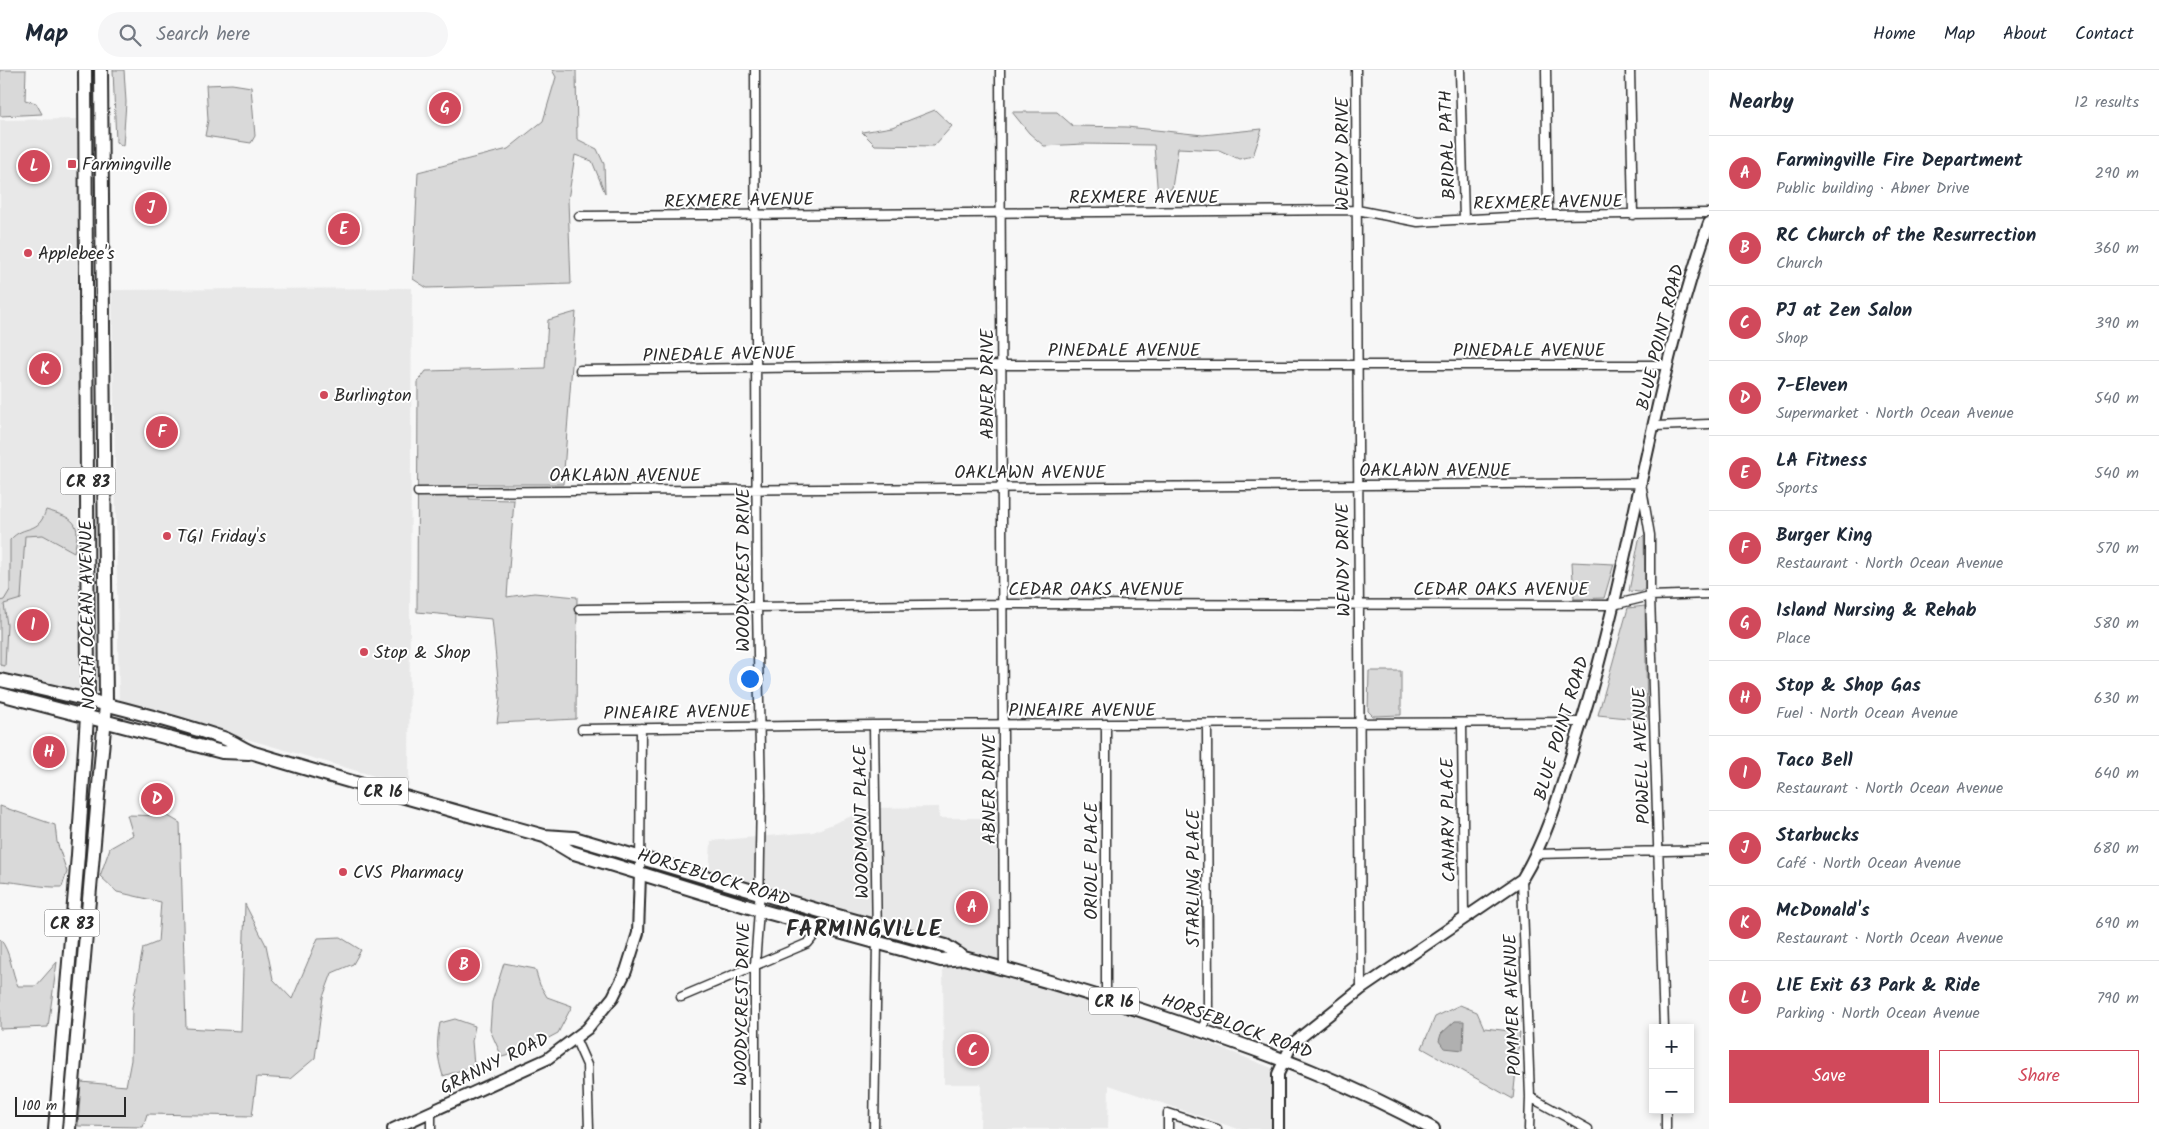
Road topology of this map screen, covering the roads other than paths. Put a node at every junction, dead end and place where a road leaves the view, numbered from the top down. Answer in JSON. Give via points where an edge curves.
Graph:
{"nodes":[{"id":1,"x":85,"y":70,"type":"edge"},
{"id":2,"x":101,"y":70,"type":"edge"},
{"id":3,"x":755,"y":70,"type":"edge"},
{"id":4,"x":1000,"y":70,"type":"edge"},
{"id":5,"x":1356,"y":70,"type":"edge"},
{"id":6,"x":1460,"y":70,"type":"edge"},
{"id":7,"x":1546,"y":70,"type":"edge"},
{"id":8,"x":1630,"y":70,"type":"edge"},
{"id":9,"x":1357,"y":210,"type":"junction"},
{"id":10,"x":1002,"y":213,"type":"junction"},
{"id":11,"x":1709,"y":213,"type":"edge"},
{"id":12,"x":757,"y":214,"type":"junction"},
{"id":13,"x":1633,"y":215,"type":"junction"},
{"id":14,"x":579,"y":216,"type":"dead end"},
{"id":15,"x":1548,"y":216,"type":"junction"},
{"id":16,"x":1464,"y":220,"type":"junction"},
{"id":17,"x":1709,"y":222,"type":"edge"},
{"id":18,"x":1668,"y":364,"type":"junction"},
{"id":19,"x":1001,"y":365,"type":"junction"},
{"id":20,"x":1357,"y":365,"type":"junction"},
{"id":21,"x":757,"y":368,"type":"junction"},
{"id":22,"x":580,"y":370,"type":"dead end"},
{"id":23,"x":1709,"y":424,"type":"edge"},
{"id":24,"x":1654,"y":426,"type":"junction"},
{"id":25,"x":1641,"y":483,"type":"junction"},
{"id":26,"x":1357,"y":485,"type":"junction"},
{"id":27,"x":1003,"y":488,"type":"junction"},
{"id":28,"x":758,"y":489,"type":"junction"},
{"id":29,"x":418,"y":492,"type":"dead end"},
{"id":30,"x":1709,"y":594,"type":"edge"},
{"id":31,"x":1650,"y":596,"type":"junction"},
{"id":32,"x":1004,"y":604,"type":"junction"},
{"id":33,"x":1359,"y":604,"type":"junction"},
{"id":34,"x":1613,"y":605,"type":"junction"},
{"id":35,"x":757,"y":608,"type":"junction"},
{"id":36,"x":579,"y":609,"type":"dead end"},
{"id":37,"x":0,"y":680,"type":"edge"},
{"id":38,"x":0,"y":694,"type":"edge"},
{"id":39,"x":88,"y":700,"type":"junction"},
{"id":40,"x":106,"y":705,"type":"junction"},
{"id":41,"x":88,"y":716,"type":"junction"},
{"id":42,"x":105,"y":720,"type":"junction"},
{"id":43,"x":1358,"y":722,"type":"junction"},
{"id":44,"x":1582,"y":722,"type":"junction"},
{"id":45,"x":1462,"y":723,"type":"junction"},
{"id":46,"x":1004,"y":724,"type":"junction"},
{"id":47,"x":1106,"y":724,"type":"junction"},
{"id":48,"x":874,"y":725,"type":"junction"},
{"id":49,"x":1207,"y":725,"type":"junction"},
{"id":50,"x":760,"y":726,"type":"junction"},
{"id":51,"x":640,"y":728,"type":"junction"},
{"id":52,"x":582,"y":729,"type":"dead end"},
{"id":53,"x":254,"y":754,"type":"junction"},
{"id":54,"x":544,"y":836,"type":"junction"},
{"id":55,"x":1709,"y":850,"type":"edge"},
{"id":56,"x":1659,"y":852,"type":"junction"},
{"id":57,"x":1536,"y":854,"type":"junction"},
{"id":58,"x":640,"y":858,"type":"junction"},
{"id":59,"x":640,"y":874,"type":"junction"},
{"id":60,"x":1522,"y":879,"type":"junction"},
{"id":61,"x":759,"y":893,"type":"junction"},
{"id":62,"x":759,"y":910,"type":"junction"},
{"id":63,"x":1464,"y":917,"type":"junction"},
{"id":64,"x":821,"y":927,"type":"junction"},
{"id":65,"x":877,"y":928,"type":"junction"},
{"id":66,"x":877,"y":943,"type":"junction"},
{"id":67,"x":964,"y":958,"type":"junction"},
{"id":68,"x":755,"y":965,"type":"junction"},
{"id":69,"x":1004,"y":968,"type":"junction"},
{"id":70,"x":1361,"y":989,"type":"junction"},
{"id":71,"x":681,"y":997,"type":"dead end"},
{"id":72,"x":1106,"y":998,"type":"junction"},
{"id":73,"x":1664,"y":1024,"type":"edge"},
{"id":74,"x":1202,"y":1031,"type":"junction"},
{"id":75,"x":575,"y":1038,"type":"junction"},
{"id":76,"x":1284,"y":1060,"type":"junction"},
{"id":77,"x":1530,"y":1097,"type":"junction"},
{"id":78,"x":431,"y":1112,"type":"junction"},
{"id":79,"x":1666,"y":1114,"type":"edge"},
{"id":80,"x":55,"y":1129,"type":"edge"},
{"id":81,"x":69,"y":1129,"type":"edge"},
{"id":82,"x":393,"y":1129,"type":"edge"},
{"id":83,"x":431,"y":1129,"type":"edge"},
{"id":84,"x":589,"y":1129,"type":"edge"},
{"id":85,"x":755,"y":1129,"type":"edge"},
{"id":86,"x":874,"y":1129,"type":"edge"},
{"id":87,"x":1168,"y":1129,"type":"edge"},
{"id":88,"x":1217,"y":1129,"type":"edge"},
{"id":89,"x":1278,"y":1129,"type":"edge"},
{"id":90,"x":1433,"y":1129,"type":"edge"},
{"id":91,"x":1529,"y":1129,"type":"edge"},
{"id":92,"x":1588,"y":1129,"type":"edge"},
{"id":93,"x":1666,"y":1129,"type":"edge"}],
"edges":[{"from":1,"to":39,"type":"main road","name":"NORTH OCEAN AVENUE","number":"CR 83"},
{"from":2,"to":40,"type":"main road","name":"NORTH OCEAN AVENUE","number":"CR 83"},
{"from":3,"to":12,"type":"street","name":"WOODYCREST DRIVE"},
{"from":4,"to":10,"type":"street","name":"ABNER DRIVE"},
{"from":5,"to":9,"type":"street","name":"WENDY DRIVE"},
{"from":6,"to":16,"type":"street","name":"BRIDAL PATH"},
{"from":7,"to":15,"type":"street"},
{"from":8,"to":13,"type":"street"},
{"from":9,"to":10,"type":"street","name":"REXMERE AVENUE"},
{"from":9,"to":16,"type":"street","name":"REXMERE AVENUE","via":[[1418,222]]},
{"from":9,"to":20,"type":"street","name":"WENDY DRIVE"},
{"from":10,"to":12,"type":"street","name":"REXMERE AVENUE"},
{"from":10,"to":19,"type":"street","name":"ABNER DRIVE"},
{"from":11,"to":13,"type":"street","name":"REXMERE AVENUE"},
{"from":12,"to":14,"type":"street","name":"REXMERE AVENUE"},
{"from":12,"to":21,"type":"street","name":"WOODYCREST DRIVE"},
{"from":13,"to":15,"type":"street","name":"REXMERE AVENUE"},
{"from":15,"to":16,"type":"street","name":"REXMERE AVENUE"},
{"from":17,"to":18,"type":"street","name":"BLUE POINT ROAD"},
{"from":18,"to":20,"type":"street","name":"PINEDALE AVENUE"},
{"from":18,"to":24,"type":"street","name":"BLUE POINT ROAD"},
{"from":19,"to":20,"type":"street","name":"PINEDALE AVENUE"},
{"from":19,"to":21,"type":"street","name":"PINEDALE AVENUE"},
{"from":19,"to":27,"type":"street","name":"ABNER DRIVE"},
{"from":20,"to":26,"type":"street","name":"WENDY DRIVE"},
{"from":21,"to":22,"type":"street","name":"PINEDALE AVENUE"},
{"from":21,"to":28,"type":"street","name":"WOODYCREST DRIVE"},
{"from":23,"to":24,"type":"street"},
{"from":24,"to":25,"type":"street","name":"BLUE POINT ROAD"},
{"from":25,"to":26,"type":"street","name":"OAKLAWN AVENUE"},
{"from":25,"to":31,"type":"street","name":"POWELL AVENUE","via":[[1650,535]]},
{"from":25,"to":34,"type":"street","name":"BLUE POINT ROAD"},
{"from":26,"to":27,"type":"street","name":"OAKLAWN AVENUE"},
{"from":26,"to":33,"type":"street","name":"WENDY DRIVE"},
{"from":27,"to":28,"type":"street","name":"OAKLAWN AVENUE"},
{"from":27,"to":32,"type":"street","name":"ABNER DRIVE"},
{"from":28,"to":29,"type":"street","name":"OAKLAWN AVENUE"},
{"from":28,"to":35,"type":"street","name":"WOODYCREST DRIVE"},
{"from":30,"to":31,"type":"street","name":"CEDAR OAKS AVENUE"},
{"from":31,"to":34,"type":"street","name":"CEDAR OAKS AVENUE"},
{"from":31,"to":56,"type":"street","name":"POWELL AVENUE"},
{"from":32,"to":33,"type":"street","name":"CEDAR OAKS AVENUE"},
{"from":32,"to":35,"type":"street","name":"CEDAR OAKS AVENUE"},
{"from":32,"to":46,"type":"street","name":"ABNER DRIVE"},
{"from":33,"to":34,"type":"street","name":"CEDAR OAKS AVENUE"},
{"from":33,"to":43,"type":"street","name":"WENDY DRIVE"},
{"from":34,"to":44,"type":"street","name":"BLUE POINT ROAD"},
{"from":35,"to":36,"type":"street","name":"CEDAR OAKS AVENUE"},
{"from":35,"to":50,"type":"street","name":"WOODYCREST DRIVE"},
{"from":37,"to":39,"type":"main road","name":"HORSEBLOCK ROAD","number":"CR 16"},
{"from":38,"to":41,"type":"main road","name":"HORSEBLOCK ROAD","number":"CR 16"},
{"from":39,"to":40,"type":"main road","name":"HORSEBLOCK ROAD","number":"CR 16"},
{"from":39,"to":41,"type":"main road","name":"NORTH OCEAN AVENUE","number":"CR 83"},
{"from":40,"to":42,"type":"main road","name":"NORTH OCEAN AVENUE","number":"CR 83"},
{"from":40,"to":53,"type":"main road","name":"HORSEBLOCK ROAD","number":"CR 16","via":[[225,739]]},
{"from":41,"to":42,"type":"main road","name":"HORSEBLOCK ROAD","number":"CR 16"},
{"from":41,"to":80,"type":"main road","name":"NORTH OCEAN AVENUE","number":"CR 83"},
{"from":42,"to":53,"type":"main road","name":"HORSEBLOCK ROAD","number":"CR 16","via":[[222,752]]},
{"from":42,"to":81,"type":"main road","name":"NORTH OCEAN AVENUE","number":"CR 83"},
{"from":43,"to":45,"type":"street","name":"PINEAIRE AVENUE"},
{"from":43,"to":49,"type":"street","name":"PINEAIRE AVENUE"},
{"from":43,"to":70,"type":"street","name":"WENDY DRIVE"},
{"from":44,"to":45,"type":"street","name":"PINEAIRE AVENUE"},
{"from":44,"to":57,"type":"street","name":"BLUE POINT ROAD"},
{"from":45,"to":63,"type":"street","name":"CANARY PLACE"},
{"from":46,"to":47,"type":"street","name":"PINEAIRE AVENUE"},
{"from":46,"to":48,"type":"street","name":"PINEAIRE AVENUE"},
{"from":46,"to":69,"type":"street","name":"ABNER DRIVE"},
{"from":47,"to":49,"type":"street","name":"PINEAIRE AVENUE"},
{"from":47,"to":72,"type":"street","name":"ORIOLE PLACE"},
{"from":48,"to":50,"type":"street","name":"PINEAIRE AVENUE"},
{"from":48,"to":65,"type":"street","name":"WOODMONT PLACE"},
{"from":49,"to":74,"type":"street","name":"STARLING PLACE","via":[[1208,1013]]},
{"from":50,"to":51,"type":"street","name":"PINEAIRE AVENUE"},
{"from":50,"to":61,"type":"street","name":"WOODYCREST DRIVE"},
{"from":51,"to":52,"type":"street","name":"PINEAIRE AVENUE"},
{"from":51,"to":58,"type":"street"},
{"from":53,"to":54,"type":"main road","name":"HORSEBLOCK ROAD","number":"CR 16"},
{"from":54,"to":58,"type":"main road","name":"HORSEBLOCK ROAD","number":"CR 16","via":[[574,838]]},
{"from":54,"to":59,"type":"main road","name":"HORSEBLOCK ROAD","number":"CR 16","via":[[571,852]]},
{"from":55,"to":56,"type":"street"},
{"from":56,"to":57,"type":"street"},
{"from":56,"to":73,"type":"street","name":"POWELL AVENUE"},
{"from":57,"to":60,"type":"street","name":"BLUE POINT ROAD"},
{"from":58,"to":59,"type":"street"},
{"from":58,"to":61,"type":"main road","name":"HORSEBLOCK ROAD","number":"CR 16"},
{"from":59,"to":62,"type":"main road","name":"HORSEBLOCK ROAD","number":"CR 16"},
{"from":59,"to":75,"type":"street","name":"GRANNY ROAD","via":[[638,933],[626,971],[601,1014]]},
{"from":60,"to":63,"type":"street","name":"BLUE POINT ROAD"},
{"from":60,"to":77,"type":"street","name":"POMMER AVENUE"},
{"from":61,"to":62,"type":"street","name":"WOODYCREST DRIVE"},
{"from":61,"to":65,"type":"main road","name":"HORSEBLOCK ROAD","number":"CR 16"},
{"from":62,"to":64,"type":"main road","name":"HORSEBLOCK ROAD","number":"CR 16"},
{"from":62,"to":68,"type":"street","name":"WOODYCREST DRIVE"},
{"from":63,"to":70,"type":"street","name":"BLUE POINT ROAD"},
{"from":64,"to":66,"type":"main road","name":"HORSEBLOCK ROAD","number":"CR 16"},
{"from":64,"to":68,"type":"street","via":[[808,943]]},
{"from":65,"to":66,"type":"street","name":"WOODMONT PLACE"},
{"from":65,"to":67,"type":"main road","name":"HORSEBLOCK ROAD","number":"CR 16","via":[[946,946]]},
{"from":66,"to":67,"type":"main road","name":"HORSEBLOCK ROAD","number":"CR 16","via":[[941,960]]},
{"from":66,"to":86,"type":"street","name":"WOODMONT PLACE"},
{"from":67,"to":69,"type":"main road","name":"HORSEBLOCK ROAD","number":"CR 16"},
{"from":68,"to":71,"type":"street"},
{"from":68,"to":85,"type":"street","name":"WOODYCREST DRIVE"},
{"from":69,"to":72,"type":"main road","name":"HORSEBLOCK ROAD","number":"CR 16"},
{"from":70,"to":76,"type":"street","name":"BLUE POINT ROAD","via":[[1292,1044]]},
{"from":72,"to":74,"type":"main road","name":"HORSEBLOCK ROAD","number":"CR 16"},
{"from":74,"to":76,"type":"main road","name":"HORSEBLOCK ROAD","number":"CR 16"},
{"from":75,"to":78,"type":"street","name":"GRANNY ROAD","via":[[546,1059]]},
{"from":75,"to":84,"type":"street","via":[[587,1066]]},
{"from":76,"to":89,"type":"street","name":"BLUE POINT ROAD","via":[[1278,1074]]},
{"from":76,"to":90,"type":"main road","name":"HORSEBLOCK ROAD","number":"CR 16","via":[[1372,1097]]},
{"from":77,"to":91,"type":"street","name":"POMMER AVENUE"},
{"from":77,"to":92,"type":"street"},
{"from":78,"to":82,"type":"street","name":"GRANNY ROAD"},
{"from":78,"to":83,"type":"street"},
{"from":79,"to":93,"type":"street"},
{"from":87,"to":88,"type":"street","via":[[1168,1113]]}]}
